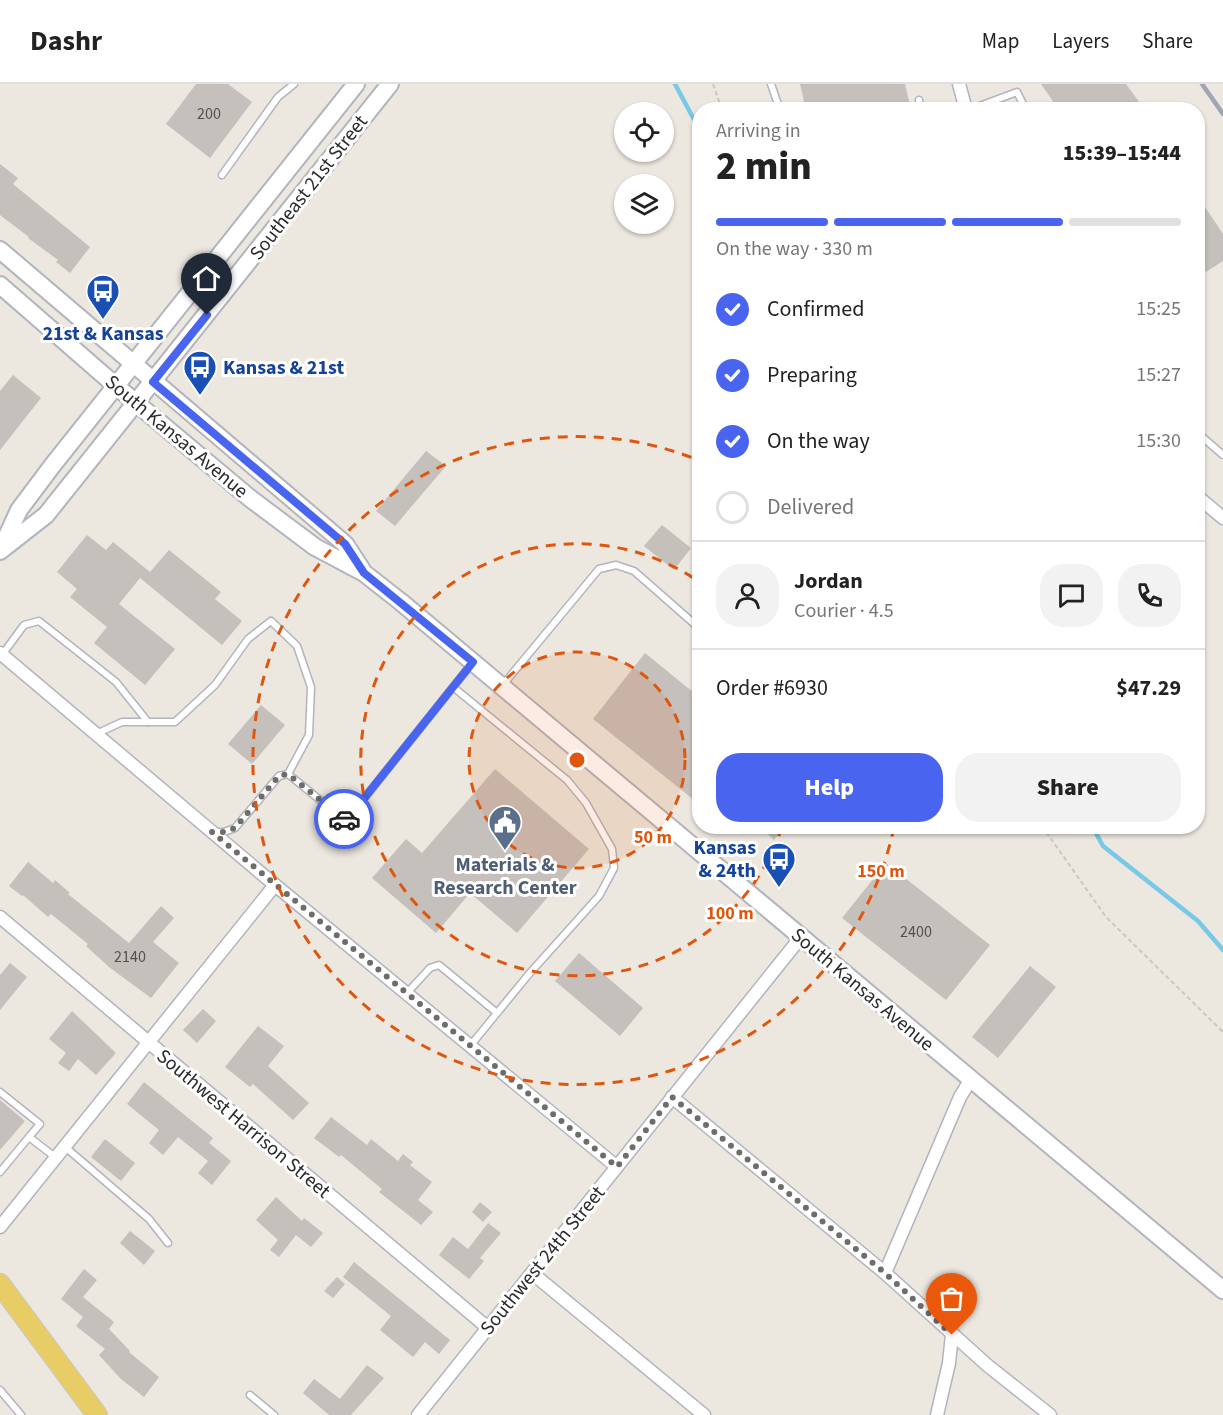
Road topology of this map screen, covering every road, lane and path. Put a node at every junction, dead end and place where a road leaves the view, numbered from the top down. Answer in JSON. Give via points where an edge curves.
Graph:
{"nodes":[{"id":1,"x":294,"y":84,"type":"edge"},
{"id":2,"x":356,"y":84,"type":"edge"},
{"id":3,"x":390,"y":84,"type":"edge"},
{"id":4,"x":713,"y":84,"type":"edge"},
{"id":5,"x":771,"y":84,"type":"edge"},
{"id":6,"x":959,"y":84,"type":"edge"},
{"id":7,"x":719,"y":102,"type":"edge"},
{"id":8,"x":777,"y":102,"type":"edge"},
{"id":9,"x":965,"y":102,"type":"edge"},
{"id":10,"x":990,"y":102,"type":"edge"},
{"id":11,"x":1022,"y":102,"type":"edge"},
{"id":12,"x":222,"y":175,"type":"dead end"},
{"id":13,"x":0,"y":250,"type":"edge"},
{"id":14,"x":0,"y":285,"type":"edge"},
{"id":15,"x":133,"y":365,"type":"junction"},
{"id":16,"x":153,"y":382,"type":"junction"},
{"id":17,"x":116,"y":386,"type":"junction"},
{"id":18,"x":136,"y":403,"type":"junction"},
{"id":19,"x":1205,"y":439,"type":"edge"},
{"id":20,"x":1223,"y":455,"type":"edge"},
{"id":21,"x":1205,"y":503,"type":"edge"},
{"id":22,"x":1223,"y":518,"type":"edge"},
{"id":23,"x":1,"y":550,"type":"edge"},
{"id":24,"x":364,"y":573,"type":"junction"},
{"id":25,"x":692,"y":622,"type":"edge"},
{"id":26,"x":1,"y":654,"type":"edge"},
{"id":27,"x":473,"y":662,"type":"junction"},
{"id":28,"x":453,"y":687,"type":"junction"},
{"id":29,"x":502,"y":687,"type":"junction"},
{"id":30,"x":148,"y":722,"type":"junction"},
{"id":31,"x":96,"y":734,"type":"junction"},
{"id":32,"x":288,"y":774,"type":"junction"},
{"id":33,"x":212,"y":832,"type":"junction"},
{"id":34,"x":1048,"y":834,"type":"edge"},
{"id":35,"x":275,"y":885,"type":"junction"},
{"id":36,"x":0,"y":917,"type":"edge"},
{"id":37,"x":801,"y":937,"type":"junction"},
{"id":38,"x":406,"y":993,"type":"junction"},
{"id":39,"x":498,"y":1013,"type":"junction"},
{"id":40,"x":1223,"y":1032,"type":"edge"},
{"id":41,"x":148,"y":1042,"type":"junction"},
{"id":42,"x":470,"y":1046,"type":"junction"},
{"id":43,"x":971,"y":1079,"type":"junction"},
{"id":44,"x":0,"y":1092,"type":"edge"},
{"id":45,"x":672,"y":1097,"type":"junction"},
{"id":46,"x":29,"y":1137,"type":"junction"},
{"id":47,"x":63,"y":1146,"type":"junction"},
{"id":48,"x":55,"y":1157,"type":"junction"},
{"id":49,"x":617,"y":1167,"type":"junction"},
{"id":50,"x":0,"y":1172,"type":"edge"},
{"id":51,"x":0,"y":1227,"type":"edge"},
{"id":52,"x":168,"y":1243,"type":"dead end"},
{"id":53,"x":532,"y":1273,"type":"junction"},
{"id":54,"x":885,"y":1273,"type":"junction"},
{"id":55,"x":1,"y":1289,"type":"edge"},
{"id":56,"x":1223,"y":1290,"type":"edge"},
{"id":57,"x":488,"y":1328,"type":"junction"},
{"id":58,"x":952,"y":1335,"type":"junction"},
{"id":59,"x":0,"y":1390,"type":"edge"},
{"id":60,"x":250,"y":1395,"type":"dead end"},
{"id":61,"x":21,"y":1415,"type":"edge"},
{"id":62,"x":97,"y":1415,"type":"edge"},
{"id":63,"x":274,"y":1415,"type":"edge"},
{"id":64,"x":418,"y":1415,"type":"edge"},
{"id":65,"x":704,"y":1415,"type":"edge"},
{"id":66,"x":937,"y":1415,"type":"edge"},
{"id":67,"x":1050,"y":1415,"type":"edge"}],
"edges":[{"from":1,"to":12,"type":"lane","via":[[278,98]]},
{"from":2,"to":15,"type":"main road","name":"Southeast 21st Street"},
{"from":3,"to":16,"type":"main road","name":"Southeast 21st Street"},
{"from":4,"to":7,"type":"path"},
{"from":5,"to":8,"type":"lane"},
{"from":6,"to":9,"type":"street"},
{"from":10,"to":11,"type":"lane","via":[[1017,92]]},
{"from":13,"to":15,"type":"main road","name":"South Kansas Avenue"},
{"from":14,"to":17,"type":"main road","name":"South Kansas Avenue"},
{"from":15,"to":16,"type":"main road","name":"South Kansas Avenue"},
{"from":15,"to":17,"type":"main road","name":"Southeast 21st Street"},
{"from":16,"to":18,"type":"main road","name":"Southeast 21st Street"},
{"from":16,"to":24,"type":"main road","name":"South Kansas Avenue","via":[[345,544]]},
{"from":17,"to":18,"type":"main road","name":"South Kansas Avenue"},
{"from":17,"to":23,"type":"main road","name":"Southeast 21st Street","via":[[19,510]]},
{"from":18,"to":23,"type":"main road","name":"Southeast 21st Street","via":[[46,515]]},
{"from":18,"to":24,"type":"main road","name":"South Kansas Avenue","via":[[250,499],[315,547]]},
{"from":19,"to":20,"type":"lane"},
{"from":21,"to":22,"type":"street"},
{"from":24,"to":27,"type":"main road","name":"South Kansas Avenue"},
{"from":25,"to":29,"type":"lane","via":[[634,571],[616,565],[599,569]]},
{"from":26,"to":30,"type":"lane","via":[[24,625],[39,621],[116,682]]},
{"from":26,"to":31,"type":"street"},
{"from":27,"to":28,"type":"lane"},
{"from":27,"to":29,"type":"main road","name":"South Kansas Avenue"},
{"from":28,"to":32,"type":"lane","via":[[346,821]]},
{"from":28,"to":39,"type":"lane","via":[[567,780],[586,803],[612,849],[614,868],[599,896]]},
{"from":29,"to":37,"type":"main road","name":"South Kansas Avenue"},
{"from":30,"to":31,"type":"lane","via":[[122,722]]},
{"from":30,"to":32,"type":"lane","via":[[175,722],[215,685],[248,639],[271,621],[297,646],[311,687],[309,735]]},
{"from":31,"to":33,"type":"street"},
{"from":32,"to":33,"type":"lane","via":[[279,776],[235,828]]},
{"from":33,"to":35,"type":"street"},
{"from":34,"to":40,"type":"path","via":[[1106,917]]},
{"from":35,"to":38,"type":"street"},
{"from":35,"to":41,"type":"street"},
{"from":36,"to":41,"type":"street","name":"Southwest Harrison Street"},
{"from":37,"to":43,"type":"main road","name":"South Kansas Avenue"},
{"from":37,"to":45,"type":"street","name":"Southwest 24th Street"},
{"from":38,"to":39,"type":"lane","via":[[430,968],[439,966]]},
{"from":38,"to":42,"type":"street"},
{"from":39,"to":42,"type":"lane"},
{"from":41,"to":47,"type":"street"},
{"from":41,"to":57,"type":"street","name":"Southwest Harrison Street"},
{"from":42,"to":49,"type":"street"},
{"from":43,"to":54,"type":"street"},
{"from":43,"to":56,"type":"main road","name":"South Kansas Avenue"},
{"from":44,"to":46,"type":"lane","via":[[40,1124]]},
{"from":45,"to":49,"type":"street","name":"Southwest 24th Street"},
{"from":45,"to":54,"type":"street"},
{"from":46,"to":48,"type":"lane"},
{"from":46,"to":50,"type":"lane"},
{"from":47,"to":48,"type":"street"},
{"from":47,"to":52,"type":"lane","via":[[149,1219]]},
{"from":48,"to":51,"type":"street"},
{"from":49,"to":53,"type":"street","name":"Southwest 24th Street"},
{"from":53,"to":57,"type":"street","name":"Southwest 24th Street"},
{"from":53,"to":65,"type":"street"},
{"from":54,"to":58,"type":"street"},
{"from":55,"to":62,"type":"main road"},
{"from":57,"to":64,"type":"street","name":"Southwest 24th Street"},
{"from":58,"to":66,"type":"street"},
{"from":58,"to":67,"type":"street"},
{"from":59,"to":61,"type":"lane"},
{"from":60,"to":63,"type":"lane"}]}
